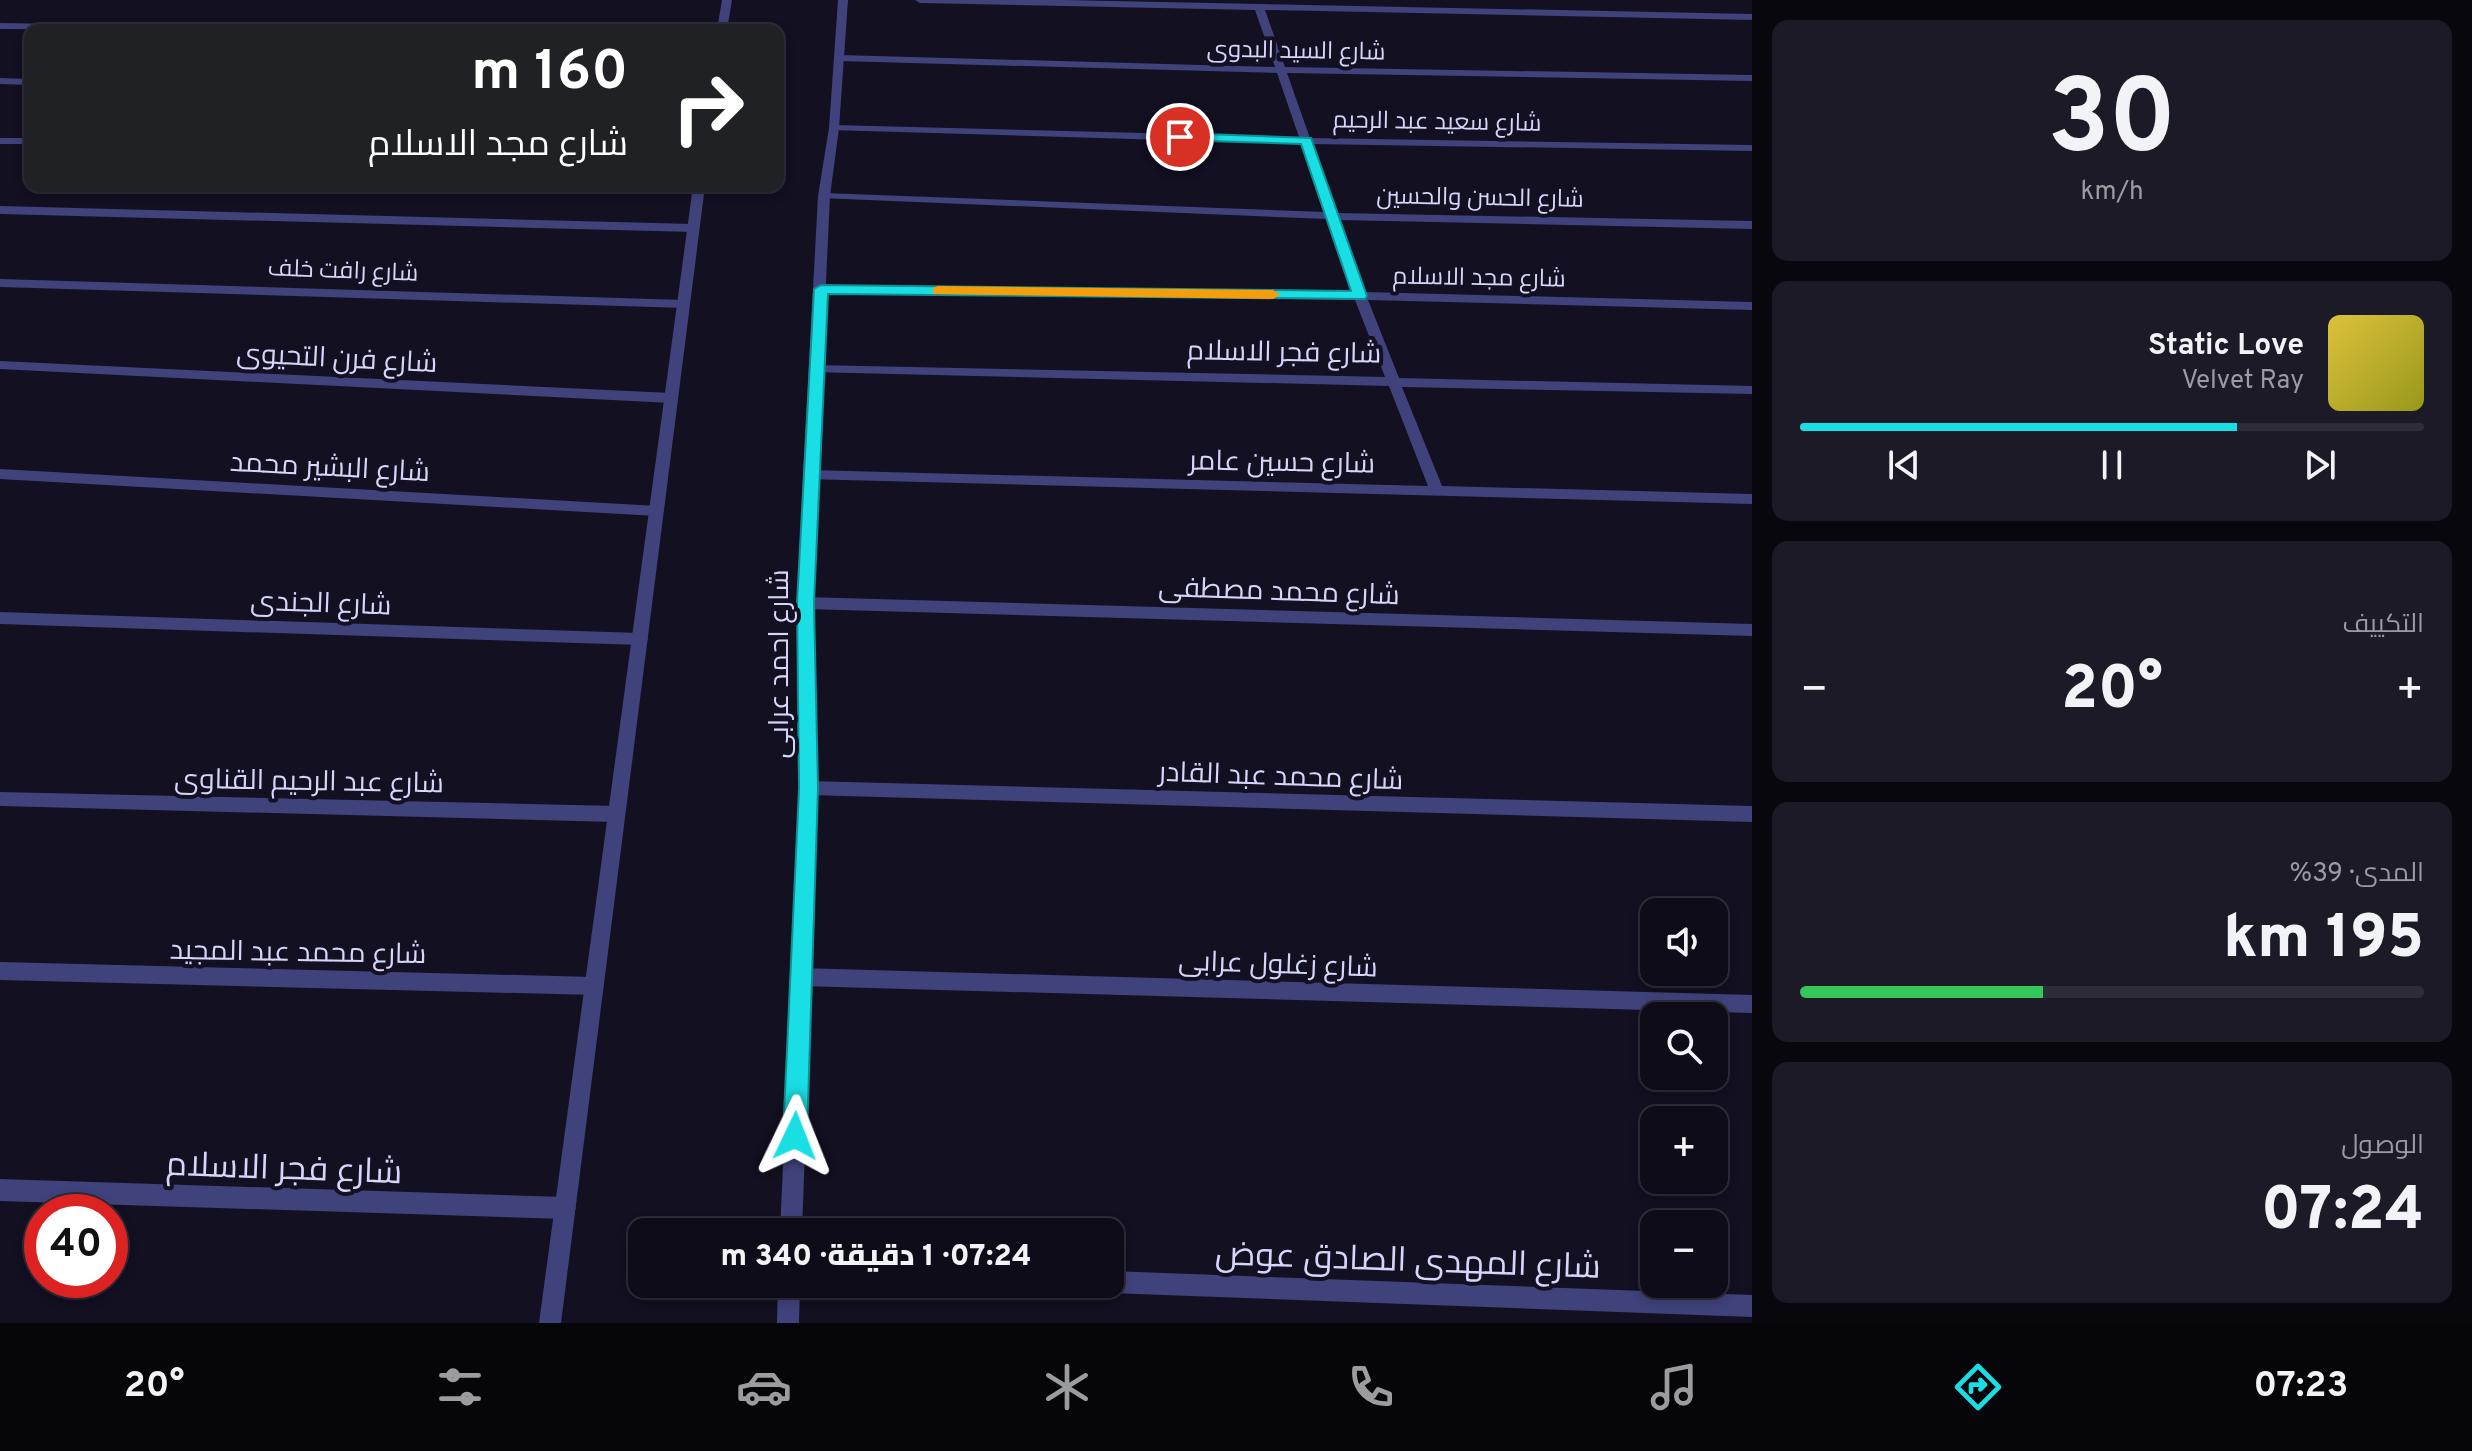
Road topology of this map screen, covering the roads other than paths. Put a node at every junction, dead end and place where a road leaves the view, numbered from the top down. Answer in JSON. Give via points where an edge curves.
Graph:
{"nodes":[{"id":1,"x":727,"y":0,"type":"edge"},
{"id":2,"x":843,"y":0,"type":"edge"},
{"id":3,"x":920,"y":0,"type":"edge"},
{"id":4,"x":1259,"y":7,"type":"junction"},
{"id":5,"x":1752,"y":17,"type":"edge"},
{"id":6,"x":723,"y":24,"type":"edge"},
{"id":7,"x":0,"y":26,"type":"edge"},
{"id":8,"x":24,"y":26,"type":"edge"},
{"id":9,"x":839,"y":58,"type":"junction"},
{"id":10,"x":1281,"y":70,"type":"junction"},
{"id":11,"x":1752,"y":78,"type":"edge"},
{"id":12,"x":0,"y":81,"type":"edge"},
{"id":13,"x":24,"y":82,"type":"edge"},
{"id":14,"x":834,"y":128,"type":"junction"},
{"id":15,"x":0,"y":141,"type":"edge"},
{"id":16,"x":24,"y":141,"type":"edge"},
{"id":17,"x":1306,"y":141,"type":"junction"},
{"id":18,"x":1752,"y":148,"type":"edge"},
{"id":19,"x":698,"y":192,"type":"edge"},
{"id":20,"x":824,"y":196,"type":"junction"},
{"id":21,"x":0,"y":210,"type":"edge"},
{"id":22,"x":1333,"y":216,"type":"junction"},
{"id":23,"x":1752,"y":225,"type":"edge"},
{"id":24,"x":693,"y":228,"type":"junction"},
{"id":25,"x":0,"y":283,"type":"edge"},
{"id":26,"x":821,"y":289,"type":"junction"},
{"id":27,"x":1360,"y":296,"type":"junction"},
{"id":28,"x":684,"y":304,"type":"junction"},
{"id":29,"x":1752,"y":306,"type":"edge"},
{"id":30,"x":0,"y":365,"type":"edge"},
{"id":31,"x":815,"y":369,"type":"junction"},
{"id":32,"x":1395,"y":382,"type":"junction"},
{"id":33,"x":1752,"y":390,"type":"edge"},
{"id":34,"x":671,"y":398,"type":"junction"},
{"id":35,"x":0,"y":474,"type":"edge"},
{"id":36,"x":810,"y":475,"type":"junction"},
{"id":37,"x":1437,"y":491,"type":"junction"},
{"id":38,"x":1752,"y":499,"type":"edge"},
{"id":39,"x":657,"y":511,"type":"junction"},
{"id":40,"x":805,"y":603,"type":"junction"},
{"id":41,"x":0,"y":618,"type":"edge"},
{"id":42,"x":1752,"y":630,"type":"edge"},
{"id":43,"x":640,"y":639,"type":"junction"},
{"id":44,"x":809,"y":788,"type":"junction"},
{"id":45,"x":0,"y":799,"type":"edge"},
{"id":46,"x":616,"y":814,"type":"junction"},
{"id":47,"x":1752,"y":814,"type":"edge"},
{"id":48,"x":0,"y":971,"type":"edge"},
{"id":49,"x":801,"y":977,"type":"junction"},
{"id":50,"x":594,"y":986,"type":"junction"},
{"id":51,"x":1752,"y":1004,"type":"edge"},
{"id":52,"x":0,"y":1190,"type":"edge"},
{"id":53,"x":565,"y":1208,"type":"junction"},
{"id":54,"x":792,"y":1218,"type":"edge"},
{"id":55,"x":1124,"y":1283,"type":"edge"},
{"id":56,"x":789,"y":1298,"type":"edge"},
{"id":57,"x":1752,"y":1306,"type":"edge"},
{"id":58,"x":550,"y":1323,"type":"edge"},
{"id":59,"x":788,"y":1323,"type":"edge"}],
"edges":[{"from":1,"to":6,"type":"street"},
{"from":2,"to":9,"type":"street","name":"شارع احمد عرابى"},
{"from":3,"to":4,"type":"street"},
{"from":4,"to":5,"type":"street"},
{"from":4,"to":10,"type":"street"},
{"from":7,"to":8,"type":"street"},
{"from":9,"to":10,"type":"street","name":"شارع السيد البدوى"},
{"from":9,"to":14,"type":"street","name":"شارع احمد عرابى"},
{"from":10,"to":11,"type":"street","name":"شارع السيد البدوى"},
{"from":10,"to":17,"type":"street"},
{"from":12,"to":13,"type":"street"},
{"from":14,"to":17,"type":"street","name":"شارع سعيد عبد الرحيم"},
{"from":14,"to":20,"type":"street","name":"شارع احمد عرابى"},
{"from":15,"to":16,"type":"street"},
{"from":17,"to":18,"type":"street","name":"شارع سعيد عبد الرحيم"},
{"from":17,"to":22,"type":"street"},
{"from":19,"to":24,"type":"street"},
{"from":20,"to":22,"type":"street","name":"شارع الحسن والحسين"},
{"from":20,"to":26,"type":"street","name":"شارع احمد عرابى"},
{"from":21,"to":24,"type":"street"},
{"from":22,"to":23,"type":"street","name":"شارع الحسن والحسين"},
{"from":22,"to":27,"type":"street"},
{"from":24,"to":28,"type":"street"},
{"from":25,"to":28,"type":"street","name":"شارع رافت خلف"},
{"from":26,"to":27,"type":"street","name":"شارع مجد الاسلام"},
{"from":26,"to":31,"type":"street","name":"شارع احمد عرابى"},
{"from":27,"to":29,"type":"street","name":"شارع مجد الاسلام"},
{"from":27,"to":32,"type":"street"},
{"from":28,"to":34,"type":"street"},
{"from":30,"to":34,"type":"street","name":"شارع فرن التحيوى"},
{"from":31,"to":32,"type":"street","name":"شارع فجر الاسلام"},
{"from":31,"to":36,"type":"street","name":"شارع احمد عرابى"},
{"from":32,"to":33,"type":"street","name":"شارع فجر الاسلام"},
{"from":32,"to":37,"type":"street"},
{"from":34,"to":39,"type":"street"},
{"from":35,"to":39,"type":"street","name":"شارع البشير محمد"},
{"from":36,"to":37,"type":"street","name":"شارع حسين عامر"},
{"from":36,"to":40,"type":"street","name":"شارع احمد عرابى"},
{"from":37,"to":38,"type":"street","name":"شارع حسين عامر"},
{"from":39,"to":43,"type":"street"},
{"from":40,"to":42,"type":"street","name":"شارع محمد مصطفى"},
{"from":40,"to":44,"type":"street","name":"شارع احمد عرابى"},
{"from":41,"to":43,"type":"street","name":"شارع الجندى"},
{"from":43,"to":46,"type":"street"},
{"from":44,"to":47,"type":"street","name":"شارع محمد عبد القادر"},
{"from":44,"to":49,"type":"street","name":"شارع احمد عرابى"},
{"from":45,"to":46,"type":"street","name":"شارع عبد الرحيم القناوى"},
{"from":46,"to":50,"type":"street"},
{"from":48,"to":50,"type":"street","name":"شارع محمد عبد المجيد"},
{"from":49,"to":51,"type":"street","name":"شارع زغلول عرابى"},
{"from":49,"to":54,"type":"street","name":"شارع احمد عرابى"},
{"from":50,"to":53,"type":"street"},
{"from":52,"to":53,"type":"street","name":"شارع فجر الاسلام"},
{"from":53,"to":58,"type":"street"},
{"from":55,"to":57,"type":"street","name":"شارع المهدى الصادق عوض"},
{"from":56,"to":59,"type":"street"}]}
